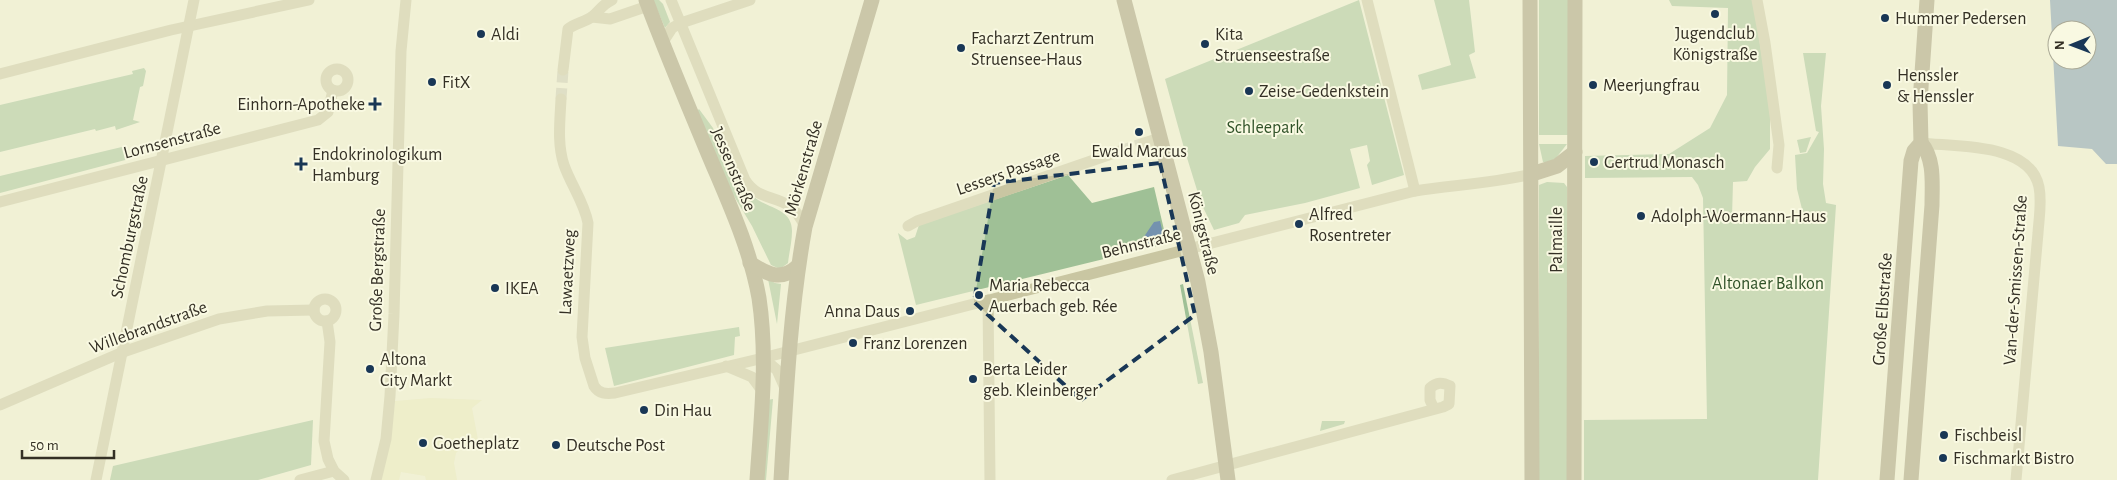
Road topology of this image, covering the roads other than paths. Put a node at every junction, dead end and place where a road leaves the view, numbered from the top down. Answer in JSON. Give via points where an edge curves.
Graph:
{"nodes":[{"id":1,"x":194,"y":0,"type":"edge"},
{"id":2,"x":309,"y":0,"type":"edge"},
{"id":3,"x":406,"y":0,"type":"edge"},
{"id":4,"x":612,"y":0,"type":"edge"},
{"id":5,"x":671,"y":0,"type":"edge"},
{"id":6,"x":750,"y":0,"type":"edge"},
{"id":7,"x":872,"y":0,"type":"edge"},
{"id":8,"x":1124,"y":0,"type":"edge"},
{"id":9,"x":1367,"y":0,"type":"edge"},
{"id":10,"x":1530,"y":0,"type":"edge"},
{"id":11,"x":1575,"y":0,"type":"edge"},
{"id":12,"x":1757,"y":0,"type":"edge"},
{"id":13,"x":1926,"y":0,"type":"edge"},
{"id":14,"x":647,"y":3,"type":"edge"},
{"id":15,"x":592,"y":18,"type":"junction"},
{"id":16,"x":681,"y":23,"type":"junction"},
{"id":17,"x":189,"y":27,"type":"junction"},
{"id":18,"x":663,"y":42,"type":"junction"},
{"id":19,"x":563,"y":70,"type":"tunnel mouth"},
{"id":20,"x":0,"y":74,"type":"edge"},
{"id":21,"x":333,"y":90,"type":"dead end"},
{"id":22,"x":561,"y":100,"type":"tunnel mouth"},
{"id":23,"x":1160,"y":138,"type":"junction"},
{"id":24,"x":1144,"y":143,"type":"tunnel mouth"},
{"id":25,"x":1921,"y":143,"type":"junction"},
{"id":26,"x":1120,"y":151,"type":"tunnel mouth"},
{"id":27,"x":1575,"y":152,"type":"junction"},
{"id":28,"x":162,"y":161,"type":"junction"},
{"id":29,"x":1777,"y":168,"type":"dead end"},
{"id":30,"x":1532,"y":174,"type":"junction"},
{"id":31,"x":1415,"y":191,"type":"junction"},
{"id":32,"x":0,"y":202,"type":"edge"},
{"id":33,"x":908,"y":226,"type":"dead end"},
{"id":34,"x":805,"y":227,"type":"junction"},
{"id":35,"x":1189,"y":249,"type":"junction"},
{"id":36,"x":750,"y":263,"type":"junction"},
{"id":37,"x":798,"y":266,"type":"junction"},
{"id":38,"x":988,"y":300,"type":"junction"},
{"id":39,"x":314,"y":310,"type":"junction"},
{"id":40,"x":327,"y":321,"type":"junction"},
{"id":41,"x":789,"y":350,"type":"junction"},
{"id":42,"x":123,"y":352,"type":"junction"},
{"id":43,"x":763,"y":358,"type":"junction"},
{"id":44,"x":726,"y":366,"type":"junction"},
{"id":45,"x":596,"y":390,"type":"joint"},
{"id":46,"x":786,"y":390,"type":"junction"},
{"id":47,"x":763,"y":392,"type":"junction"},
{"id":48,"x":0,"y":405,"type":"edge"},
{"id":49,"x":1434,"y":410,"type":"dead end"},
{"id":50,"x":334,"y":471,"type":"junction"},
{"id":51,"x":1228,"y":473,"type":"edge"},
{"id":52,"x":96,"y":480,"type":"edge"},
{"id":53,"x":300,"y":480,"type":"edge"},
{"id":54,"x":344,"y":480,"type":"edge"},
{"id":55,"x":376,"y":480,"type":"edge"},
{"id":56,"x":757,"y":480,"type":"edge"},
{"id":57,"x":781,"y":480,"type":"edge"},
{"id":58,"x":990,"y":480,"type":"edge"},
{"id":59,"x":1172,"y":480,"type":"edge"},
{"id":60,"x":1532,"y":480,"type":"edge"},
{"id":61,"x":1574,"y":480,"type":"edge"},
{"id":62,"x":1887,"y":480,"type":"edge"},
{"id":63,"x":1910,"y":480,"type":"edge"},
{"id":64,"x":2016,"y":480,"type":"edge"}],
"edges":[{"from":1,"to":17,"type":"street","name":"Schomburgstraße"},
{"from":2,"to":17,"type":"street"},
{"from":3,"to":55,"type":"street","name":"Große Bergstraße","via":[[401,51],[390,396],[386,439]]},
{"from":4,"to":15,"type":"street"},
{"from":5,"to":16,"type":"street","name":"Jessenstraße"},
{"from":6,"to":16,"type":"street"},
{"from":7,"to":34,"type":"street","name":"Mörkenstraße"},
{"from":8,"to":23,"type":"street","name":"Königstraße"},
{"from":9,"to":31,"type":"street"},
{"from":10,"to":30,"type":"street","name":"Palmaille"},
{"from":11,"to":27,"type":"street","name":"Palmaille"},
{"from":12,"to":29,"type":"street","via":[[1779,145]]},
{"from":13,"to":25,"type":"street","name":"Große Elbstraße"},
{"from":14,"to":15,"type":"street","via":[[610,19]]},
{"from":14,"to":18,"type":"street","name":"Jessenstraße"},
{"from":15,"to":19,"type":"street","via":[[568,29]]},
{"from":16,"to":18,"type":"street","via":[[672,28]]},
{"from":16,"to":34,"type":"street","name":"Jessenstraße","via":[[745,180],[756,191],[794,208]]},
{"from":17,"to":20,"type":"street"},
{"from":17,"to":28,"type":"street","name":"Schomburgstraße"},
{"from":18,"to":36,"type":"street","name":"Jessenstraße"},
{"from":21,"to":28,"type":"street","name":"Lornsenstraße","via":[[328,112],[318,120]]},
{"from":22,"to":45,"type":"street","name":"Lawaetzweg","via":[[559,137],[562,155],[588,223],[582,337]]},
{"from":23,"to":24,"type":"street"},
{"from":23,"to":35,"type":"street","name":"Königstraße"},
{"from":25,"to":62,"type":"street","name":"Große Elbstraße","via":[[1910,161]]},
{"from":25,"to":63,"type":"street","name":"Große Elbstraße","via":[[1930,160],[1932,205]]},
{"from":25,"to":64,"type":"street","name":"Van-der-Smissen-Straße","via":[[2003,152],[2022,162],[2038,185],[2038,233]]},
{"from":26,"to":33,"type":"street","name":"Lessers Passage"},
{"from":27,"to":30,"type":"street","via":[[1557,166]]},
{"from":27,"to":61,"type":"street","name":"Palmaille"},
{"from":28,"to":32,"type":"street","name":"Lornsenstraße"},
{"from":28,"to":42,"type":"street","name":"Schomburgstraße"},
{"from":30,"to":31,"type":"street","name":"Behnstraße"},
{"from":30,"to":60,"type":"street","name":"Palmaille"},
{"from":31,"to":35,"type":"street","name":"Behnstraße"},
{"from":34,"to":37,"type":"street","name":"Mörkenstraße"},
{"from":35,"to":38,"type":"street","name":"Behnstraße"},
{"from":35,"to":51,"type":"street","name":"Königstraße","via":[[1211,352]]},
{"from":36,"to":37,"type":"street","via":[[776,276],[788,274]]},
{"from":36,"to":43,"type":"street","name":"Jessenstraße","via":[[761,317]]},
{"from":37,"to":41,"type":"street","name":"Mörkenstraße"},
{"from":38,"to":41,"type":"street","name":"Behnstraße"},
{"from":38,"to":58,"type":"street"},
{"from":39,"to":40,"type":"street","via":[[317,317]]},
{"from":39,"to":40,"type":"street","name":"Willebrandstraße","via":[[320,301],[331,302],[336,311]]},
{"from":39,"to":42,"type":"street","name":"Willebrandstraße","via":[[267,311],[220,319]]},
{"from":40,"to":50,"type":"street","via":[[330,342],[324,442]]},
{"from":41,"to":43,"type":"street","name":"Behnstraße"},
{"from":41,"to":46,"type":"street","name":"Mörkenstraße"},
{"from":42,"to":48,"type":"street","name":"Willebrandstraße"},
{"from":42,"to":52,"type":"street","name":"Schomburgstraße"},
{"from":43,"to":44,"type":"street","name":"Behnstraße"},
{"from":43,"to":46,"type":"street","via":[[777,370]]},
{"from":43,"to":47,"type":"street","name":"Jessenstraße"},
{"from":44,"to":45,"type":"street","name":"Behnstraße","via":[[615,393]]},
{"from":44,"to":47,"type":"street","via":[[752,377]]},
{"from":46,"to":57,"type":"street","name":"Mörkenstraße"},
{"from":47,"to":56,"type":"street","name":"Jessenstraße"},
{"from":49,"to":51,"type":"street"},
{"from":50,"to":53,"type":"street"},
{"from":50,"to":54,"type":"street"},
{"from":51,"to":59,"type":"street"}]}
